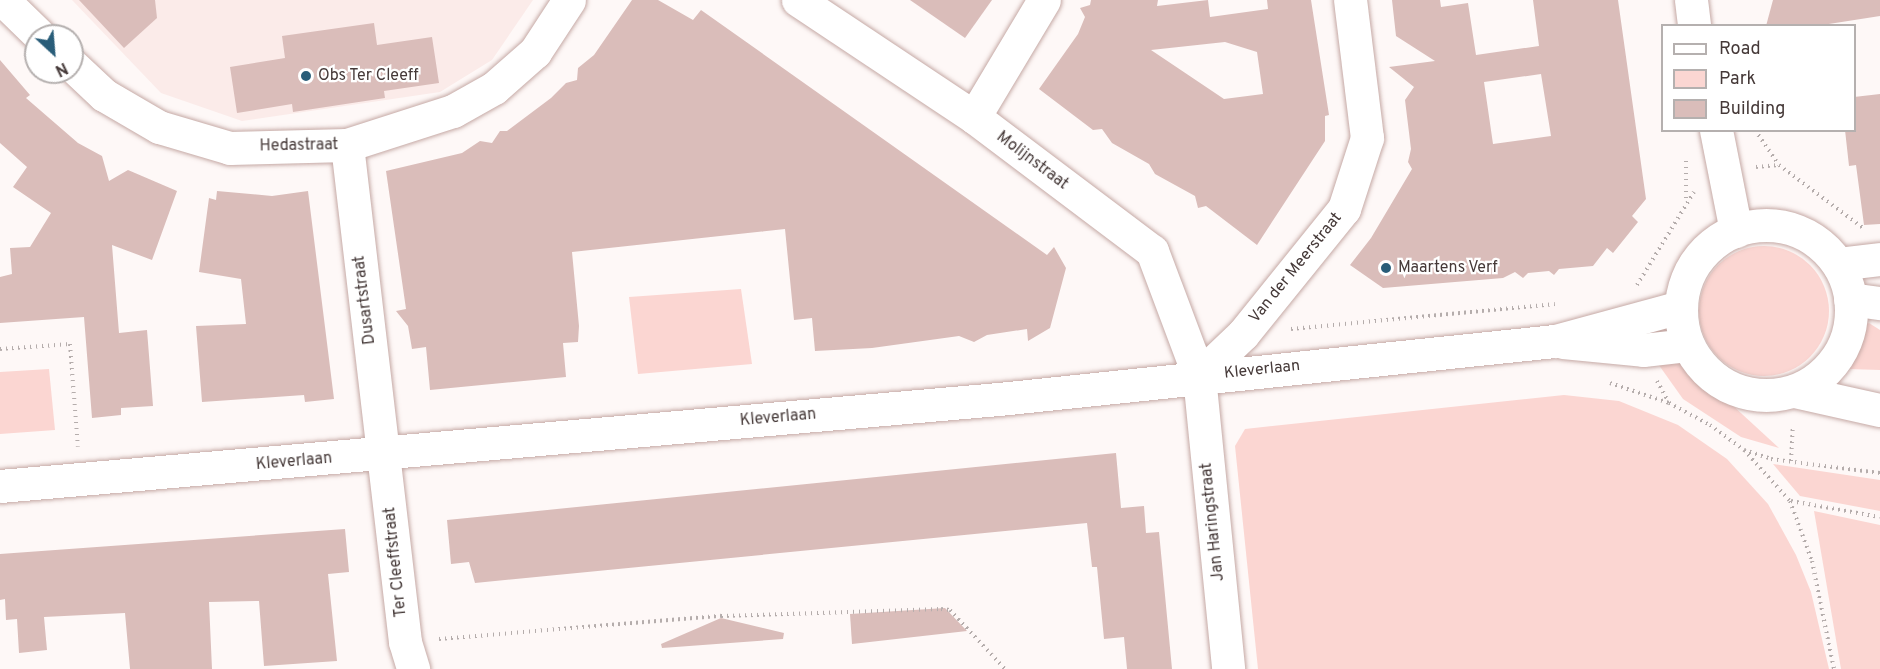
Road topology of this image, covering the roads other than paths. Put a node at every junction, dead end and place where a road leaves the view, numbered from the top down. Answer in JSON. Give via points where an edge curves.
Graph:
{"nodes":[{"id":1,"x":3,"y":0,"type":"edge"},
{"id":2,"x":569,"y":0,"type":"edge"},
{"id":3,"x":798,"y":0,"type":"edge"},
{"id":4,"x":1044,"y":0,"type":"edge"},
{"id":5,"x":1350,"y":0,"type":"edge"},
{"id":6,"x":1691,"y":0,"type":"edge"},
{"id":7,"x":28,"y":24,"type":"edge"},
{"id":8,"x":1694,"y":24,"type":"edge"},
{"id":9,"x":84,"y":76,"type":"edge"},
{"id":10,"x":974,"y":117,"type":"junction"},
{"id":11,"x":1716,"y":132,"type":"edge"},
{"id":12,"x":347,"y":145,"type":"junction"},
{"id":13,"x":1736,"y":231,"type":"junction"},
{"id":14,"x":1873,"y":244,"type":"edge"},
{"id":15,"x":1838,"y":264,"type":"junction"},
{"id":16,"x":1865,"y":301,"type":"edge"},
{"id":17,"x":1680,"y":307,"type":"junction"},
{"id":18,"x":1555,"y":341,"type":"junction"},
{"id":19,"x":1687,"y":345,"type":"junction"},
{"id":20,"x":1199,"y":376,"type":"junction"},
{"id":21,"x":1794,"y":391,"type":"junction"},
{"id":22,"x":1880,"y":410,"type":"edge"},
{"id":23,"x":384,"y":455,"type":"junction"},
{"id":24,"x":0,"y":486,"type":"edge"},
{"id":25,"x":409,"y":656,"type":"edge"},
{"id":26,"x":1227,"y":669,"type":"edge"}],
"edges":[{"from":1,"to":7,"type":"main road"},
{"from":2,"to":12,"type":"main road","name":"Hedastraat","via":[[536,52],[494,88],[453,111]]},
{"from":3,"to":10,"type":"main road","name":"Molijnstraat"},
{"from":4,"to":10,"type":"main road"},
{"from":5,"to":20,"type":"main road","name":"Van der Meerstraat","via":[[1367,138],[1344,209],[1243,334]]},
{"from":6,"to":8,"type":"main road"},
{"from":9,"to":12,"type":"main road","name":"Hedastraat","via":[[105,95],[159,127],[230,148]]},
{"from":10,"to":20,"type":"main road","name":"Molijnstraat","via":[[1152,251]]},
{"from":11,"to":13,"type":"main road"},
{"from":12,"to":23,"type":"main road","name":"Dusartstraat"},
{"from":13,"to":15,"type":"main road","via":[[1759,225],[1783,227],[1806,235]]},
{"from":13,"to":17,"type":"main road","via":[[1714,243],[1697,261],[1685,283]]},
{"from":14,"to":15,"type":"main road"},
{"from":15,"to":16,"type":"main road"},
{"from":16,"to":21,"type":"main road","via":[[1839,355],[1820,376]]},
{"from":17,"to":18,"type":"main road","name":"Kleverlaan"},
{"from":17,"to":19,"type":"main road"},
{"from":18,"to":19,"type":"main road","name":"Kleverlaan","via":[[1643,350]]},
{"from":18,"to":20,"type":"main road","name":"Kleverlaan"},
{"from":19,"to":21,"type":"main road","via":[[1701,366],[1720,383],[1744,393],[1769,396]]},
{"from":20,"to":23,"type":"main road","name":"Kleverlaan","via":[[999,399]]},
{"from":20,"to":26,"type":"main road","name":"Jan Haringstraat"},
{"from":21,"to":22,"type":"main road"},
{"from":23,"to":24,"type":"main road","name":"Kleverlaan"},
{"from":23,"to":25,"type":"main road","name":"Ter Cleeffstraat"}]}
